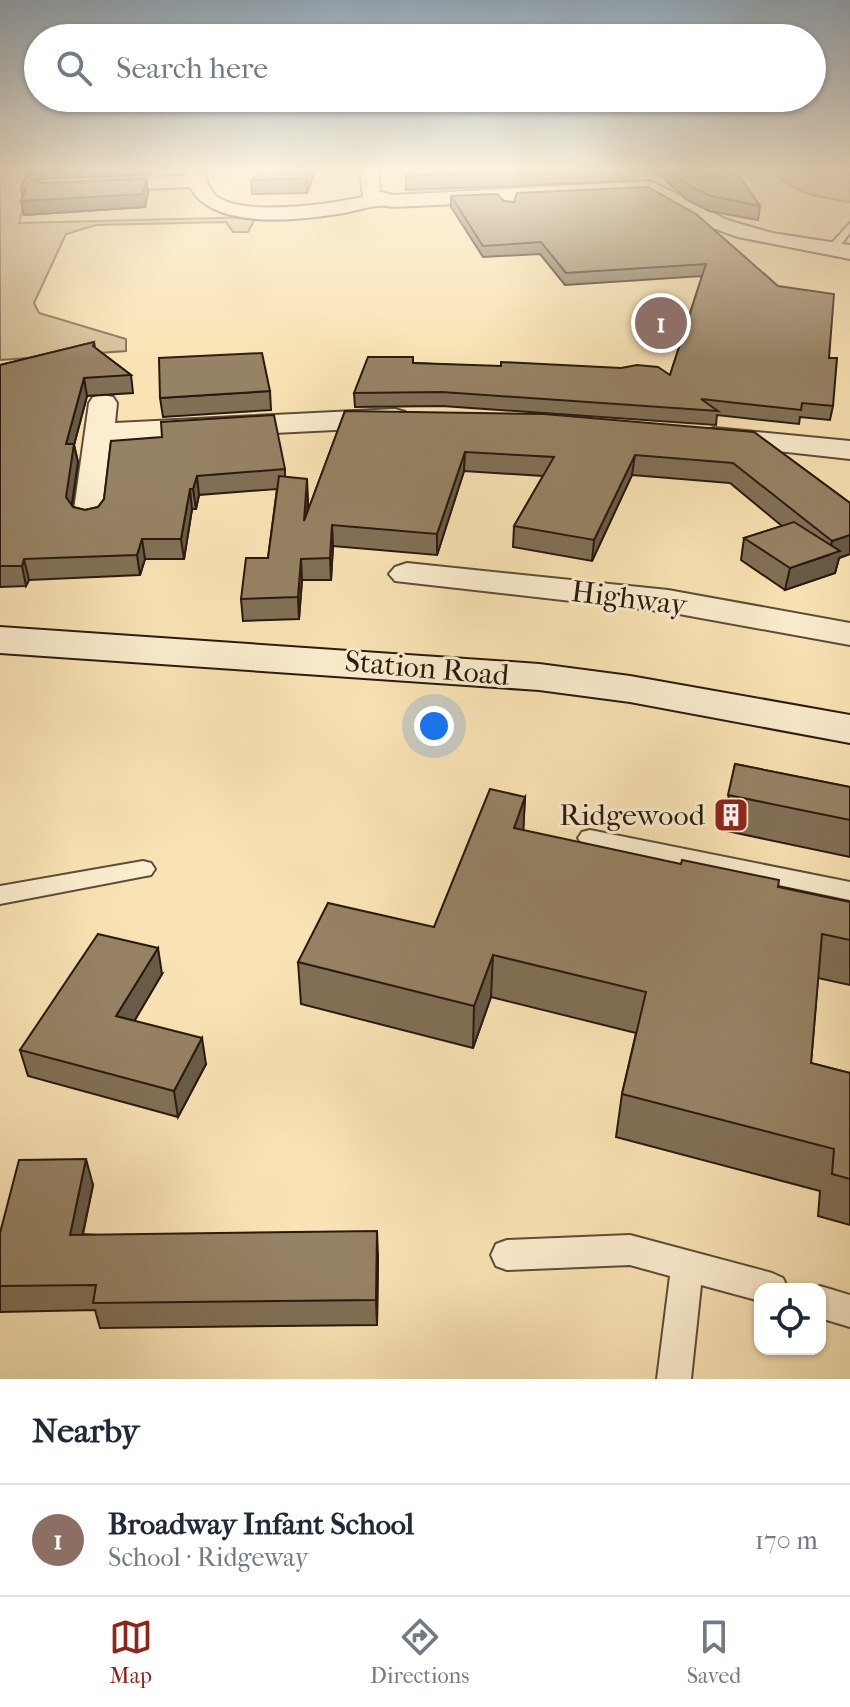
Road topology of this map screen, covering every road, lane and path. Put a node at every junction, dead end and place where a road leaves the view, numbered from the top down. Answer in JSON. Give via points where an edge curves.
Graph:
{"nodes":[{"id":1,"x":761,"y":232,"type":"edge"},
{"id":2,"x":841,"y":251,"type":"edge"},
{"id":3,"x":103,"y":403,"type":"dead end"},
{"id":4,"x":416,"y":418,"type":"edge"},
{"id":5,"x":100,"y":433,"type":"junction"},
{"id":6,"x":684,"y":434,"type":"edge"},
{"id":7,"x":850,"y":450,"type":"edge"},
{"id":8,"x":89,"y":517,"type":"edge"},
{"id":9,"x":407,"y":574,"type":"dead end"},
{"id":10,"x":850,"y":634,"type":"edge"},
{"id":11,"x":0,"y":640,"type":"edge"},
{"id":12,"x":850,"y":729,"type":"edge"},
{"id":13,"x":590,"y":838,"type":"dead end"},
{"id":14,"x":143,"y":869,"type":"dead end"},
{"id":15,"x":850,"y":891,"type":"edge"},
{"id":16,"x":0,"y":895,"type":"edge"},
{"id":17,"x":507,"y":1255,"type":"dead end"},
{"id":18,"x":687,"y":1265,"type":"junction"},
{"id":19,"x":754,"y":1284,"type":"edge"},
{"id":20,"x":826,"y":1304,"type":"edge"},
{"id":21,"x":850,"y":1311,"type":"edge"},
{"id":22,"x":674,"y":1379,"type":"edge"}],
"edges":[{"from":1,"to":2,"type":"street"},
{"from":3,"to":5,"type":"street"},
{"from":4,"to":5,"type":"street"},
{"from":5,"to":8,"type":"street"},
{"from":6,"to":7,"type":"street"},
{"from":9,"to":10,"type":"street","name":"Highway","via":[[668,601]]},
{"from":11,"to":12,"type":"main road","name":"Station Road","via":[[539,677]]},
{"from":13,"to":15,"type":"lane"},
{"from":14,"to":16,"type":"lane"},
{"from":17,"to":18,"type":"lane","via":[[630,1250]]},
{"from":18,"to":19,"type":"lane"},
{"from":18,"to":22,"type":"lane"},
{"from":20,"to":21,"type":"lane"}]}
